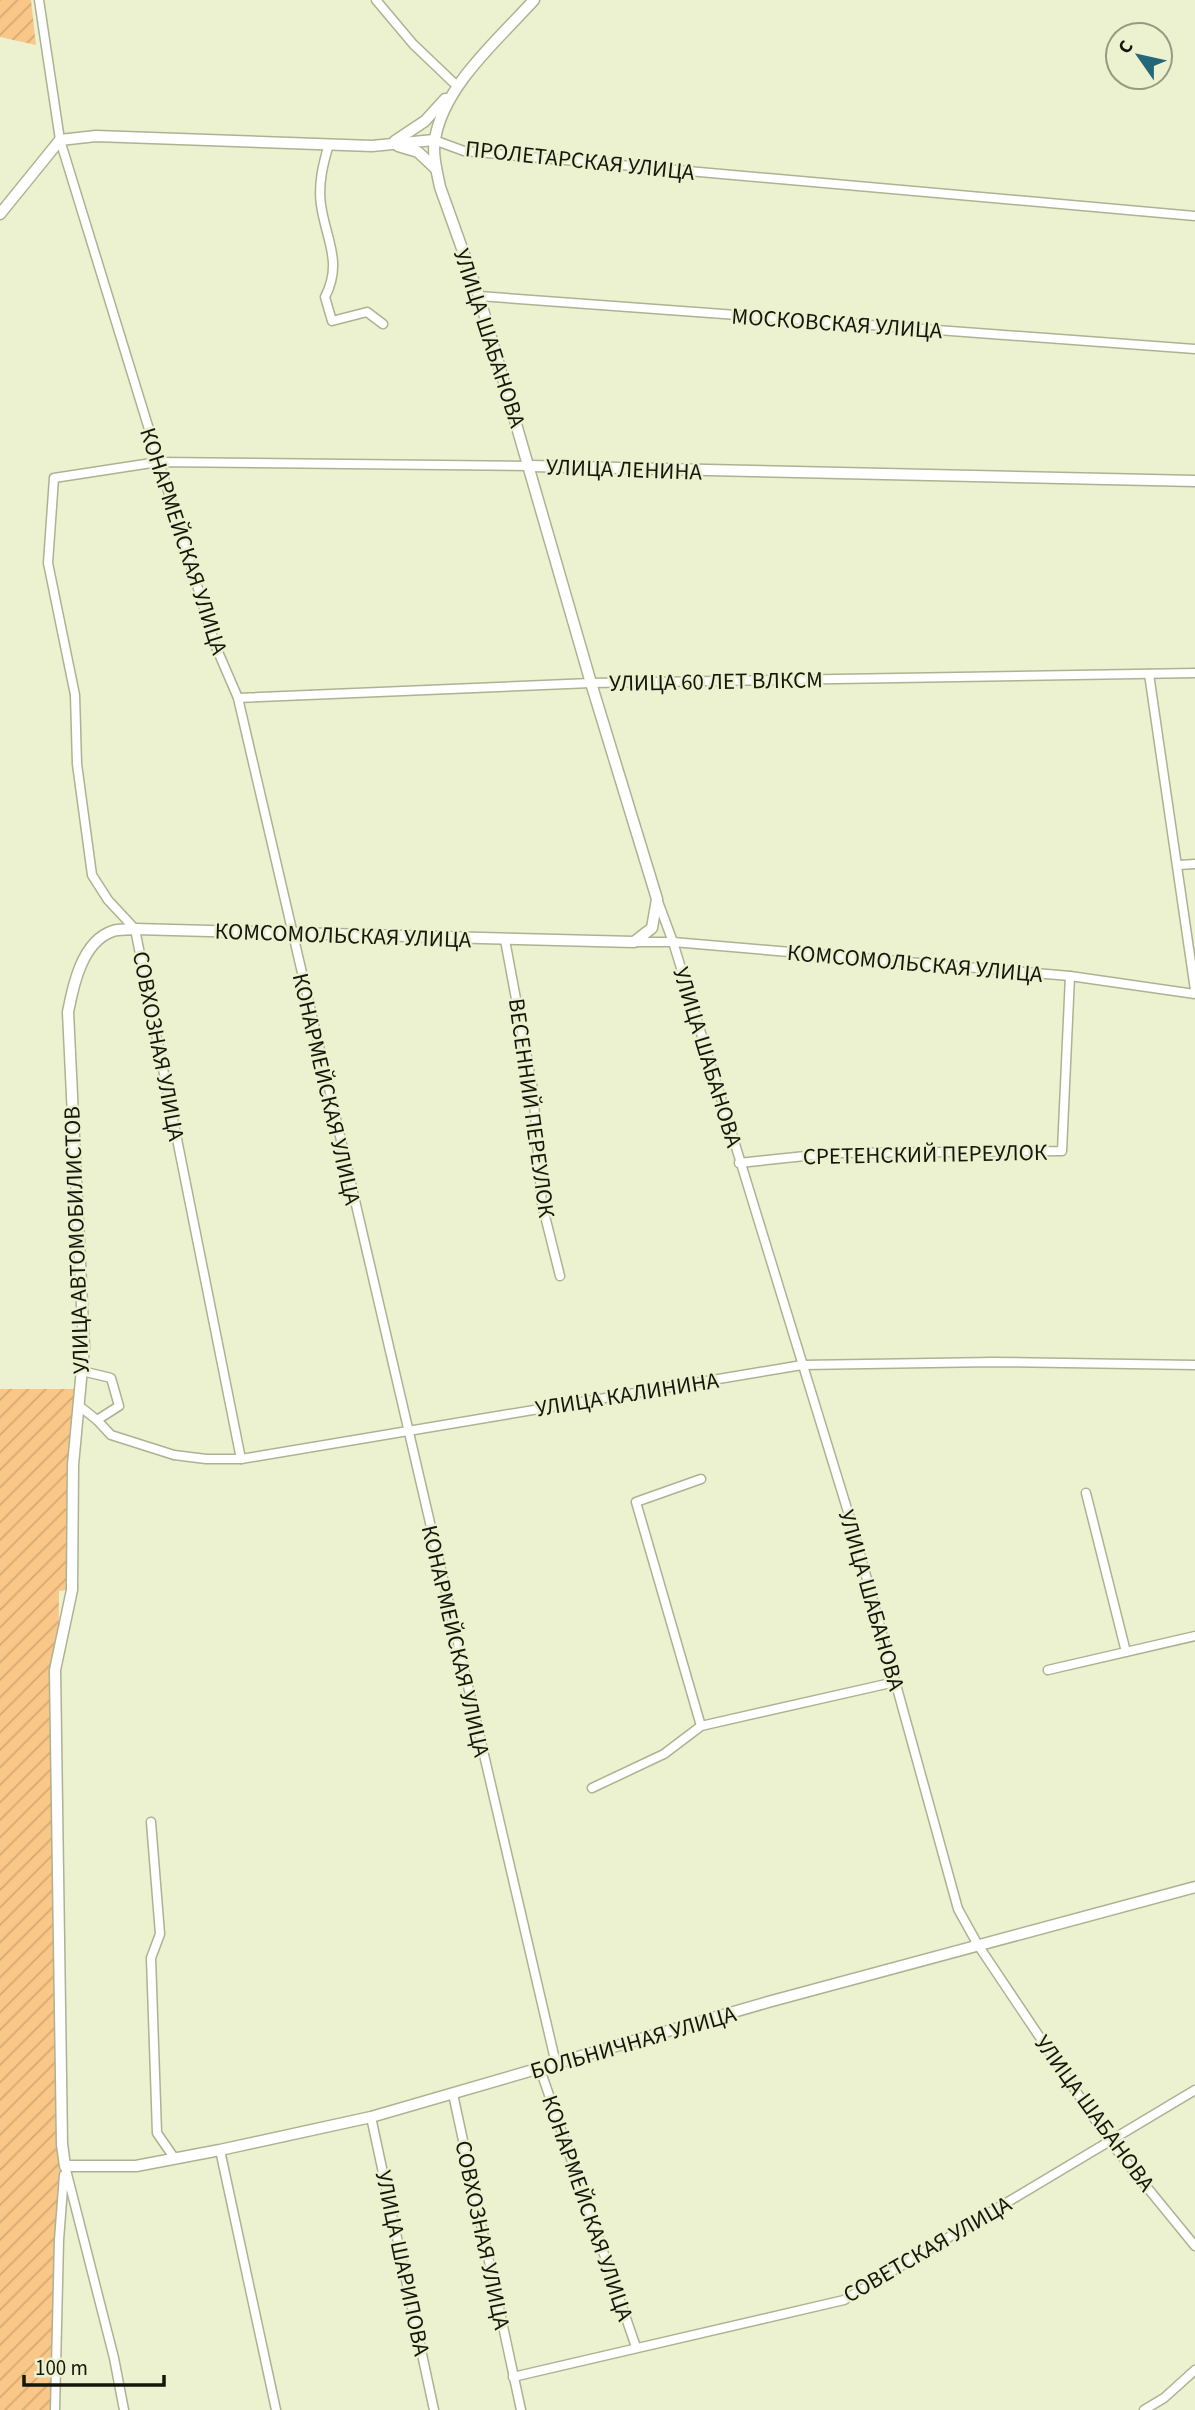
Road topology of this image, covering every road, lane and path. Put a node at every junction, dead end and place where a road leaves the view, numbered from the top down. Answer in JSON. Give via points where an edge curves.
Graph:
{"nodes":[{"id":1,"x":39,"y":0,"type":"edge"},
{"id":2,"x":376,"y":0,"type":"edge"},
{"id":3,"x":534,"y":0,"type":"edge"},
{"id":4,"x":457,"y":86,"type":"junction"},
{"id":5,"x":61,"y":140,"type":"junction"},
{"id":6,"x":434,"y":140,"type":"junction"},
{"id":7,"x":329,"y":144,"type":"junction"},
{"id":8,"x":387,"y":145,"type":"junction"},
{"id":9,"x":436,"y":169,"type":"junction"},
{"id":10,"x":0,"y":214,"type":"edge"},
{"id":11,"x":1195,"y":216,"type":"edge"},
{"id":12,"x":479,"y":296,"type":"junction"},
{"id":13,"x":383,"y":324,"type":"dead end"},
{"id":14,"x":1195,"y":349,"type":"edge"},
{"id":15,"x":158,"y":462,"type":"junction"},
{"id":16,"x":530,"y":466,"type":"junction"},
{"id":17,"x":54,"y":478,"type":"joint"},
{"id":18,"x":1195,"y":481,"type":"edge"},
{"id":19,"x":1195,"y":673,"type":"edge"},
{"id":20,"x":1149,"y":674,"type":"junction"},
{"id":21,"x":591,"y":683,"type":"junction"},
{"id":22,"x":238,"y":698,"type":"junction"},
{"id":23,"x":1195,"y":864,"type":"edge"},
{"id":24,"x":1178,"y":865,"type":"junction"},
{"id":25,"x":657,"y":899,"type":"junction"},
{"id":26,"x":135,"y":929,"type":"junction"},
{"id":27,"x":291,"y":932,"type":"junction"},
{"id":28,"x":505,"y":940,"type":"junction"},
{"id":29,"x":634,"y":942,"type":"junction"},
{"id":30,"x":673,"y":942,"type":"junction"},
{"id":31,"x":1070,"y":976,"type":"junction"},
{"id":32,"x":1195,"y":992,"type":"edge"},
{"id":33,"x":740,"y":1163,"type":"junction"},
{"id":34,"x":560,"y":1276,"type":"dead end"},
{"id":35,"x":802,"y":1365,"type":"junction"},
{"id":36,"x":1195,"y":1365,"type":"edge"},
{"id":37,"x":82,"y":1371,"type":"junction"},
{"id":38,"x":78,"y":1405,"type":"junction"},
{"id":39,"x":97,"y":1420,"type":"junction"},
{"id":40,"x":407,"y":1431,"type":"junction"},
{"id":41,"x":241,"y":1459,"type":"junction"},
{"id":42,"x":701,"y":1479,"type":"dead end"},
{"id":43,"x":1086,"y":1493,"type":"dead end"},
{"id":44,"x":1195,"y":1636,"type":"edge"},
{"id":45,"x":1126,"y":1652,"type":"junction"},
{"id":46,"x":1048,"y":1670,"type":"dead end"},
{"id":47,"x":895,"y":1682,"type":"junction"},
{"id":48,"x":701,"y":1726,"type":"junction"},
{"id":49,"x":592,"y":1788,"type":"dead end"},
{"id":50,"x":150,"y":1822,"type":"dead end"},
{"id":51,"x":1195,"y":1887,"type":"edge"},
{"id":52,"x":978,"y":1945,"type":"junction"},
{"id":53,"x":556,"y":2064,"type":"junction"},
{"id":54,"x":540,"y":2070,"type":"junction"},
{"id":55,"x":1195,"y":2090,"type":"edge"},
{"id":56,"x":453,"y":2094,"type":"junction"},
{"id":57,"x":371,"y":2117,"type":"junction"},
{"id":58,"x":1110,"y":2142,"type":"junction"},
{"id":59,"x":220,"y":2150,"type":"junction"},
{"id":60,"x":175,"y":2159,"type":"junction"},
{"id":61,"x":65,"y":2166,"type":"junction"},
{"id":62,"x":1195,"y":2246,"type":"edge"},
{"id":63,"x":636,"y":2347,"type":"junction"},
{"id":64,"x":1195,"y":2370,"type":"edge"},
{"id":65,"x":513,"y":2377,"type":"junction"},
{"id":66,"x":55,"y":2410,"type":"edge"},
{"id":67,"x":124,"y":2410,"type":"edge"},
{"id":68,"x":276,"y":2410,"type":"edge"},
{"id":69,"x":434,"y":2410,"type":"edge"},
{"id":70,"x":521,"y":2410,"type":"edge"},
{"id":71,"x":1144,"y":2410,"type":"edge"}],
"edges":[{"from":1,"to":5,"type":"street","name":"КОНАРМЕЙСКАЯ УЛИЦА"},
{"from":2,"to":4,"type":"street"},
{"from":3,"to":4,"type":"street"},
{"from":4,"to":6,"type":"street"},
{"from":4,"to":8,"type":"street","via":[[425,121]]},
{"from":5,"to":7,"type":"street","name":"ПРОЛЕТАРСКАЯ УЛИЦА","via":[[96,136]]},
{"from":5,"to":10,"type":"street"},
{"from":5,"to":15,"type":"street","name":"КОНАРМЕЙСКАЯ УЛИЦА"},
{"from":6,"to":8,"type":"street","name":"ПРОЛЕТАРСКАЯ УЛИЦА"},
{"from":6,"to":9,"type":"street","name":"УЛИЦА ШАБАНОВА"},
{"from":6,"to":11,"type":"street","name":"ПРОЛЕТАРСКАЯ УЛИЦА","via":[[464,150]]},
{"from":7,"to":8,"type":"street","name":"ПРОЛЕТАРСКАЯ УЛИЦА"},
{"from":7,"to":13,"type":"street","via":[[321,205],[335,269],[325,297],[332,321],[367,312]]},
{"from":8,"to":9,"type":"street","via":[[418,152]]},
{"from":9,"to":12,"type":"street","name":"УЛИЦА ШАБАНОВА"},
{"from":12,"to":14,"type":"street","name":"МОСКОВСКАЯ УЛИЦА"},
{"from":12,"to":16,"type":"street","name":"УЛИЦА ШАБАНОВА"},
{"from":15,"to":16,"type":"street","name":"УЛИЦА ЛЕНИНА"},
{"from":15,"to":17,"type":"street","name":"УЛИЦА ЛЕНИНА"},
{"from":15,"to":22,"type":"street","name":"КОНАРМЕЙСКАЯ УЛИЦА","via":[[216,647]]},
{"from":16,"to":18,"type":"street","name":"УЛИЦА ЛЕНИНА"},
{"from":16,"to":21,"type":"street","name":"УЛИЦА ШАБАНОВА"},
{"from":17,"to":26,"type":"street","name":"СОВХОЗНАЯ УЛИЦА","via":[[48,563],[75,695],[77,764],[92,875],[107,900]]},
{"from":19,"to":20,"type":"street","name":"УЛИЦА 60 ЛЕТ ВЛКСМ"},
{"from":20,"to":21,"type":"street","name":"УЛИЦА 60 ЛЕТ ВЛКСМ"},
{"from":20,"to":24,"type":"street"},
{"from":21,"to":22,"type":"street","name":"УЛИЦА 60 ЛЕТ ВЛКСМ"},
{"from":21,"to":25,"type":"street","name":"УЛИЦА ШАБАНОВА"},
{"from":22,"to":27,"type":"street","name":"КОНАРМЕЙСКАЯ УЛИЦА"},
{"from":23,"to":24,"type":"street"},
{"from":24,"to":32,"type":"street"},
{"from":25,"to":29,"type":"street","name":"УЛИЦА ШАБАНОВА","via":[[652,929]]},
{"from":25,"to":30,"type":"street","name":"УЛИЦА ШАБАНОВА"},
{"from":26,"to":27,"type":"street","name":"КОМСОМОЛЬСКАЯ УЛИЦА"},
{"from":26,"to":37,"type":"street","name":"УЛИЦА АВТОМОБИЛИСТОВ","via":[[112,931],[86,955],[75,977],[68,1012]]},
{"from":26,"to":41,"type":"street","name":"СОВХОЗНАЯ УЛИЦА"},
{"from":27,"to":28,"type":"street","name":"КОМСОМОЛЬСКАЯ УЛИЦА"},
{"from":27,"to":40,"type":"street","name":"КОНАРМЕЙСКАЯ УЛИЦА"},
{"from":28,"to":29,"type":"street","name":"КОМСОМОЛЬСКАЯ УЛИЦА"},
{"from":28,"to":34,"type":"street","name":"ВЕСЕННИЙ ПЕРЕУЛОК","via":[[533,1090],[542,1204]]},
{"from":29,"to":30,"type":"street","name":"КОМСОМОЛЬСКАЯ УЛИЦА"},
{"from":30,"to":31,"type":"street","name":"КОМСОМОЛЬСКАЯ УЛИЦА"},
{"from":30,"to":33,"type":"street","name":"УЛИЦА ШАБАНОВА"},
{"from":31,"to":32,"type":"street","name":"КОМСОМОЛЬСКАЯ УЛИЦА"},
{"from":31,"to":33,"type":"street","name":"СРЕТЕНСКИЙ ПЕРЕУЛОК","via":[[1062,1151],[834,1153]]},
{"from":33,"to":35,"type":"street","name":"УЛИЦА ШАБАНОВА"},
{"from":35,"to":36,"type":"street","name":"УЛИЦА КАЛИНИНА"},
{"from":35,"to":40,"type":"street","name":"УЛИЦА КАЛИНИНА"},
{"from":35,"to":47,"type":"street","name":"УЛИЦА ШАБАНОВА"},
{"from":37,"to":38,"type":"street","name":"УЛИЦА АВТОМОБИЛИСТОВ"},
{"from":37,"to":39,"type":"street","via":[[111,1378],[119,1406]]},
{"from":38,"to":39,"type":"street","name":"УЛИЦА КАЛИНИНА"},
{"from":38,"to":61,"type":"street","name":"УЛИЦА АВТОМОБИЛИСТОВ","via":[[72,1590],[55,1670]]},
{"from":39,"to":41,"type":"street","name":"УЛИЦА КАЛИНИНА","via":[[111,1435],[174,1455]]},
{"from":40,"to":41,"type":"street","name":"УЛИЦА КАЛИНИНА"},
{"from":40,"to":53,"type":"street","name":"КОНАРМЕЙСКАЯ УЛИЦА"},
{"from":42,"to":48,"type":"street","via":[[636,1502]]},
{"from":43,"to":45,"type":"street"},
{"from":44,"to":45,"type":"street"},
{"from":45,"to":46,"type":"street"},
{"from":47,"to":48,"type":"street"},
{"from":47,"to":52,"type":"street","name":"УЛИЦА ШАБАНОВА","via":[[958,1909]]},
{"from":48,"to":49,"type":"street","via":[[664,1754]]},
{"from":50,"to":60,"type":"street","via":[[160,1934],[151,1958],[157,2133]]},
{"from":51,"to":52,"type":"street","name":"БОЛЬНИЧНАЯ УЛИЦА"},
{"from":52,"to":53,"type":"street","name":"БОЛЬНИЧНАЯ УЛИЦА"},
{"from":52,"to":58,"type":"street","name":"УЛИЦА ШАБАНОВА"},
{"from":53,"to":54,"type":"street","name":"БОЛЬНИЧНАЯ УЛИЦА"},
{"from":54,"to":56,"type":"street","name":"БОЛЬНИЧНАЯ УЛИЦА"},
{"from":54,"to":63,"type":"street","name":"КОНАРМЕЙСКАЯ УЛИЦА"},
{"from":55,"to":58,"type":"street","name":"СОВЕТСКАЯ УЛИЦА"},
{"from":56,"to":57,"type":"street","name":"БОЛЬНИЧНАЯ УЛИЦА"},
{"from":56,"to":65,"type":"street","name":"СОВХОЗНАЯ УЛИЦА"},
{"from":57,"to":59,"type":"street","name":"БОЛЬНИЧНАЯ УЛИЦА"},
{"from":57,"to":69,"type":"street","name":"УЛИЦА ШАРИПОВА"},
{"from":58,"to":62,"type":"street","name":"УЛИЦА ШАБАНОВА"},
{"from":58,"to":63,"type":"street","name":"СОВЕТСКАЯ УЛИЦА","via":[[844,2300]]},
{"from":59,"to":60,"type":"street","name":"БОЛЬНИЧНАЯ УЛИЦА"},
{"from":59,"to":68,"type":"street"},
{"from":60,"to":61,"type":"street","name":"БОЛЬНИЧНАЯ УЛИЦА","via":[[136,2166]]},
{"from":61,"to":66,"type":"street"},
{"from":61,"to":67,"type":"street"},
{"from":63,"to":65,"type":"street","name":"СОВЕТСКАЯ УЛИЦА"},
{"from":64,"to":71,"type":"street"},
{"from":65,"to":70,"type":"street"}]}
